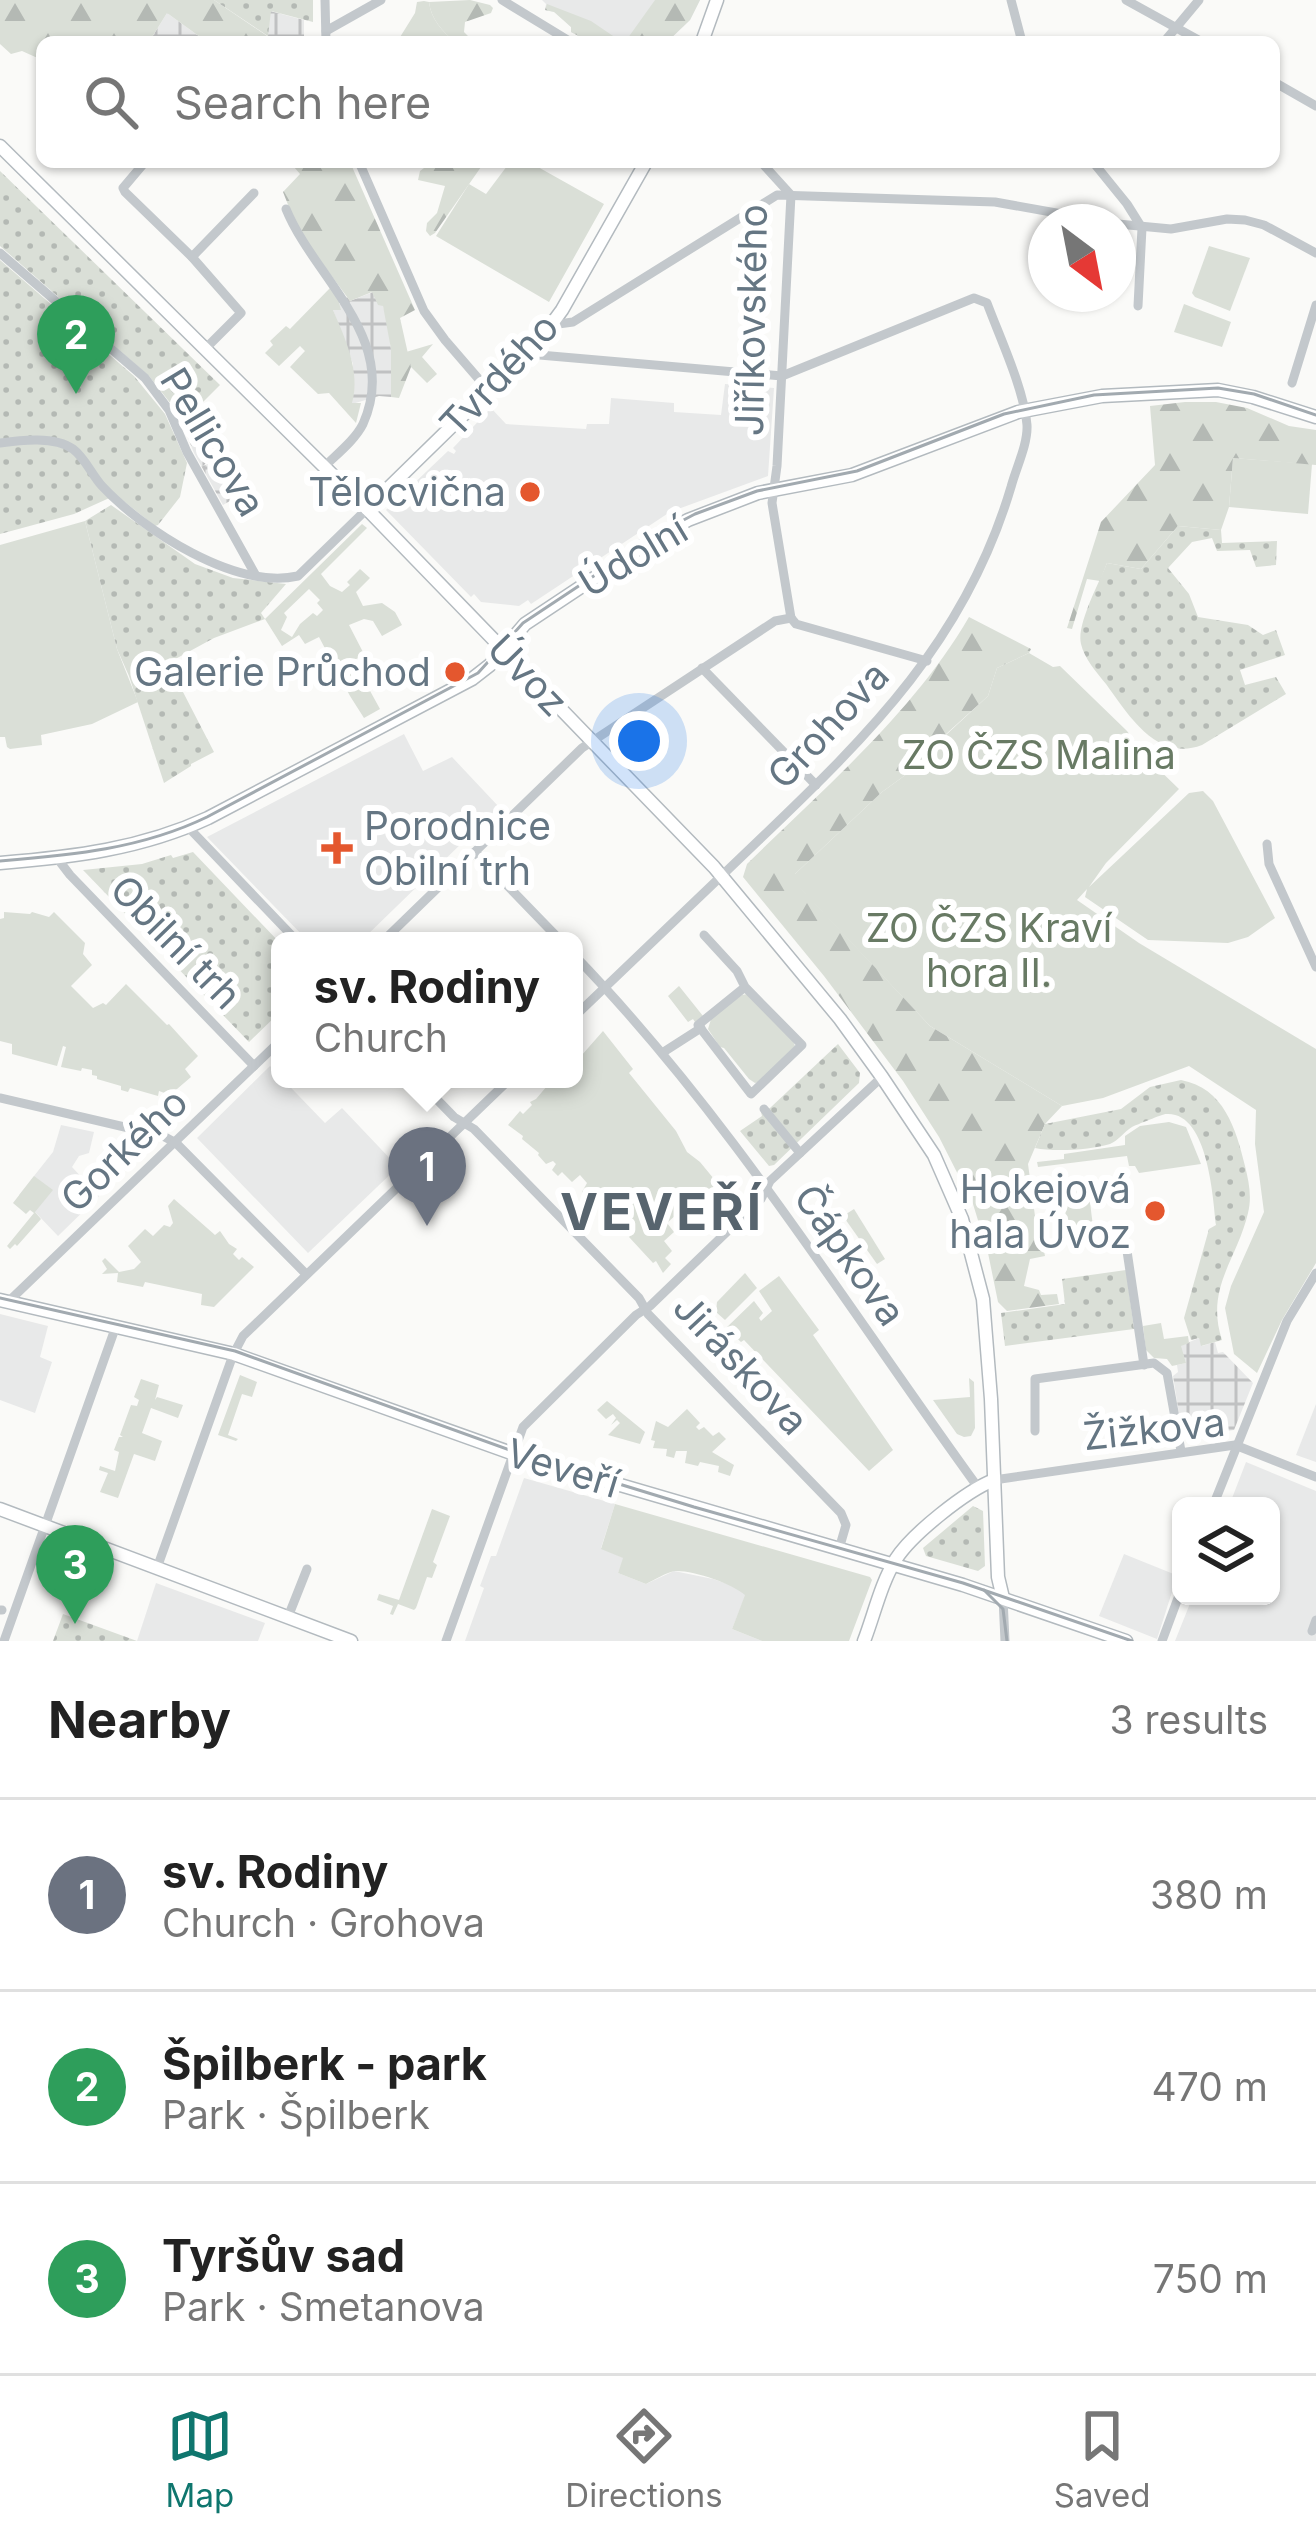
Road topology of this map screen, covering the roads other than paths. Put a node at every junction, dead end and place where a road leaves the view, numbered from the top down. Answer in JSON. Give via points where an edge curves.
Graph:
{"nodes":[{"id":1,"x":326,"y":0,"type":"edge"},
{"id":2,"x":381,"y":0,"type":"edge"},
{"id":3,"x":502,"y":0,"type":"edge"},
{"id":4,"x":717,"y":0,"type":"edge"},
{"id":5,"x":1011,"y":0,"type":"edge"},
{"id":6,"x":1126,"y":0,"type":"edge"},
{"id":7,"x":1198,"y":0,"type":"edge"},
{"id":8,"x":1178,"y":28,"type":"junction"},
{"id":9,"x":326,"y":36,"type":"edge"},
{"id":10,"x":562,"y":36,"type":"edge"},
{"id":11,"x":704,"y":36,"type":"edge"},
{"id":12,"x":1020,"y":36,"type":"edge"},
{"id":13,"x":1170,"y":36,"type":"edge"},
{"id":14,"x":1192,"y":36,"type":"edge"},
{"id":15,"x":1280,"y":85,"type":"edge"},
{"id":16,"x":1316,"y":106,"type":"edge"},
{"id":17,"x":0,"y":146,"type":"edge"},
{"id":18,"x":140,"y":168,"type":"edge"},
{"id":19,"x":362,"y":168,"type":"edge"},
{"id":20,"x":643,"y":168,"type":"edge"},
{"id":21,"x":766,"y":168,"type":"edge"},
{"id":22,"x":1098,"y":168,"type":"edge"},
{"id":23,"x":254,"y":193,"type":"dead end"},
{"id":24,"x":790,"y":195,"type":"junction"},
{"id":25,"x":1028,"y":208,"type":"edge"},
{"id":26,"x":286,"y":209,"type":"dead end"},
{"id":27,"x":1136,"y":227,"type":"edge"},
{"id":28,"x":1142,"y":228,"type":"junction"},
{"id":29,"x":0,"y":253,"type":"edge"},
{"id":30,"x":1316,"y":254,"type":"edge"},
{"id":31,"x":192,"y":257,"type":"junction"},
{"id":32,"x":1316,"y":305,"type":"edge"},
{"id":33,"x":1138,"y":306,"type":"dead end"},
{"id":34,"x":551,"y":326,"type":"junction"},
{"id":35,"x":206,"y":348,"type":"junction"},
{"id":36,"x":528,"y":354,"type":"junction"},
{"id":37,"x":782,"y":376,"type":"junction"},
{"id":38,"x":1292,"y":383,"type":"dead end"},
{"id":39,"x":489,"y":391,"type":"junction"},
{"id":40,"x":1024,"y":411,"type":"junction"},
{"id":41,"x":1316,"y":417,"type":"edge"},
{"id":42,"x":0,"y":442,"type":"edge"},
{"id":43,"x":325,"y":466,"type":"junction"},
{"id":44,"x":774,"y":488,"type":"junction"},
{"id":45,"x":368,"y":509,"type":"junction"},
{"id":46,"x":255,"y":574,"type":"junction"},
{"id":47,"x":791,"y":618,"type":"junction"},
{"id":48,"x":502,"y":650,"type":"junction"},
{"id":49,"x":927,"y":661,"type":"junction"},
{"id":50,"x":702,"y":668,"type":"junction"},
{"id":51,"x":592,"y":741,"type":"junction"},
{"id":52,"x":816,"y":785,"type":"junction"},
{"id":53,"x":188,"y":827,"type":"junction"},
{"id":54,"x":1267,"y":844,"type":"dead end"},
{"id":55,"x":475,"y":852,"type":"junction"},
{"id":56,"x":57,"y":858,"type":"junction"},
{"id":57,"x":0,"y":863,"type":"edge"},
{"id":58,"x":722,"y":876,"type":"junction"},
{"id":59,"x":287,"y":932,"type":"edge"},
{"id":60,"x":392,"y":932,"type":"edge"},
{"id":61,"x":552,"y":932,"type":"edge"},
{"id":62,"x":704,"y":934,"type":"dead end"},
{"id":63,"x":583,"y":964,"type":"edge"},
{"id":64,"x":1316,"y":967,"type":"edge"},
{"id":65,"x":746,"y":986,"type":"junction"},
{"id":66,"x":605,"y":987,"type":"junction"},
{"id":67,"x":583,"y":1008,"type":"edge"},
{"id":68,"x":701,"y":1028,"type":"junction"},
{"id":69,"x":271,"y":1049,"type":"edge"},
{"id":70,"x":662,"y":1053,"type":"junction"},
{"id":71,"x":254,"y":1066,"type":"junction"},
{"id":72,"x":882,"y":1077,"type":"junction"},
{"id":73,"x":425,"y":1088,"type":"edge"},
{"id":74,"x":501,"y":1088,"type":"edge"},
{"id":75,"x":0,"y":1099,"type":"edge"},
{"id":76,"x":758,"y":1102,"type":"junction"},
{"id":77,"x":464,"y":1123,"type":"junction"},
{"id":78,"x":176,"y":1143,"type":"junction"},
{"id":79,"x":800,"y":1153,"type":"junction"},
{"id":80,"x":766,"y":1189,"type":"junction"},
{"id":81,"x":1127,"y":1251,"type":"dead end"},
{"id":82,"x":1316,"y":1273,"type":"edge"},
{"id":83,"x":305,"y":1274,"type":"junction"},
{"id":84,"x":4,"y":1301,"type":"edge"},
{"id":85,"x":646,"y":1308,"type":"junction"},
{"id":86,"x":116,"y":1326,"type":"junction"},
{"id":87,"x":234,"y":1354,"type":"junction"},
{"id":88,"x":1144,"y":1365,"type":"junction"},
{"id":89,"x":1036,"y":1431,"type":"dead end"},
{"id":90,"x":1235,"y":1445,"type":"junction"},
{"id":91,"x":1180,"y":1451,"type":"junction"},
{"id":92,"x":514,"y":1454,"type":"junction"},
{"id":93,"x":1316,"y":1477,"type":"edge"},
{"id":94,"x":994,"y":1480,"type":"junction"},
{"id":95,"x":977,"y":1486,"type":"junction"},
{"id":96,"x":1216,"y":1497,"type":"edge"},
{"id":97,"x":0,"y":1509,"type":"edge"},
{"id":98,"x":45,"y":1526,"type":"junction"},
{"id":99,"x":838,"y":1549,"type":"junction"},
{"id":100,"x":893,"y":1564,"type":"junction"},
{"id":101,"x":157,"y":1568,"type":"junction"},
{"id":102,"x":307,"y":1569,"type":"dead end"},
{"id":103,"x":1003,"y":1598,"type":"junction"},
{"id":104,"x":1175,"y":1605,"type":"edge"},
{"id":105,"x":288,"y":1617,"type":"junction"},
{"id":106,"x":4,"y":1641,"type":"edge"},
{"id":107,"x":351,"y":1641,"type":"edge"},
{"id":108,"x":446,"y":1641,"type":"edge"},
{"id":109,"x":864,"y":1641,"type":"edge"},
{"id":110,"x":1005,"y":1641,"type":"edge"},
{"id":111,"x":1126,"y":1641,"type":"edge"},
{"id":112,"x":1162,"y":1641,"type":"edge"}],
"edges":[{"from":1,"to":9,"type":"street"},
{"from":2,"to":9,"type":"street"},
{"from":3,"to":10,"type":"street"},
{"from":4,"to":11,"type":"main road"},
{"from":5,"to":12,"type":"street"},
{"from":6,"to":8,"type":"street"},
{"from":7,"to":8,"type":"street"},
{"from":8,"to":13,"type":"street"},
{"from":8,"to":14,"type":"street"},
{"from":15,"to":16,"type":"street"},
{"from":17,"to":35,"type":"main road","name":"Úvoz"},
{"from":18,"to":31,"type":"street","via":[[125,192]]},
{"from":19,"to":39,"type":"street","via":[[430,320]]},
{"from":20,"to":34,"type":"main road","name":"Tvrdého"},
{"from":21,"to":24,"type":"street","name":"Jiříkovského"},
{"from":22,"to":28,"type":"street"},
{"from":23,"to":31,"type":"street"},
{"from":24,"to":25,"type":"street"},
{"from":24,"to":34,"type":"street","via":[[775,196],[573,322]]},
{"from":24,"to":37,"type":"street","name":"Jiříkovského"},
{"from":26,"to":43,"type":"street","via":[[363,334],[371,373],[363,423]]},
{"from":27,"to":28,"type":"street"},
{"from":28,"to":30,"type":"street","via":[[1245,220]]},
{"from":28,"to":33,"type":"street"},
{"from":29,"to":46,"type":"street","name":"Pellicova","via":[[145,378]]},
{"from":31,"to":35,"type":"street","via":[[241,313]]},
{"from":32,"to":38,"type":"street"},
{"from":34,"to":36,"type":"main road","name":"Tvrdého"},
{"from":35,"to":43,"type":"main road","name":"Úvoz"},
{"from":36,"to":37,"type":"street"},
{"from":36,"to":39,"type":"main road","name":"Tvrdého"},
{"from":37,"to":40,"type":"street","via":[[974,298],[987,303]]},
{"from":37,"to":44,"type":"street","name":"Jiříkovského"},
{"from":39,"to":45,"type":"main road","name":"Tvrdého"},
{"from":40,"to":41,"type":"main road","name":"Údolní","via":[[1203,389]]},
{"from":40,"to":44,"type":"main road","name":"Údolní","via":[[858,474]]},
{"from":40,"to":49,"type":"street","name":"Grohova","via":[[1026,434],[985,560]]},
{"from":42,"to":46,"type":"street","via":[[61,443],[123,506],[187,551]]},
{"from":43,"to":45,"type":"main road","name":"Úvoz"},
{"from":44,"to":47,"type":"street","name":"Jiříkovského"},
{"from":44,"to":48,"type":"main road","name":"Údolní","via":[[670,529],[525,624]]},
{"from":45,"to":46,"type":"street","via":[[298,576]]},
{"from":45,"to":48,"type":"main road","name":"Úvoz"},
{"from":47,"to":49,"type":"street"},
{"from":47,"to":50,"type":"street"},
{"from":48,"to":51,"type":"main road","name":"Úvoz"},
{"from":48,"to":53,"type":"main road","name":"Údolní","via":[[472,679]]},
{"from":49,"to":52,"type":"street","name":"Grohova"},
{"from":50,"to":51,"type":"street"},
{"from":50,"to":52,"type":"street"},
{"from":51,"to":55,"type":"street"},
{"from":51,"to":58,"type":"main road","name":"Úvoz"},
{"from":52,"to":58,"type":"street","name":"Grohova"},
{"from":53,"to":56,"type":"main road","name":"Údolní","via":[[117,850]]},
{"from":53,"to":59,"type":"street"},
{"from":54,"to":64,"type":"street","via":[[1268,864]]},
{"from":55,"to":60,"type":"street"},
{"from":55,"to":61,"type":"street"},
{"from":56,"to":57,"type":"main road","name":"Údolní"},
{"from":56,"to":71,"type":"street","name":"Obilní trh"},
{"from":58,"to":66,"type":"street","name":"Grohova"},
{"from":58,"to":72,"type":"main road","name":"Úvoz"},
{"from":62,"to":65,"type":"street"},
{"from":63,"to":66,"type":"street","name":"Čápkova"},
{"from":65,"to":68,"type":"street"},
{"from":65,"to":76,"type":"street","via":[[802,1045]]},
{"from":66,"to":67,"type":"street","name":"Grohova"},
{"from":66,"to":70,"type":"street","name":"Čápkova"},
{"from":68,"to":70,"type":"street"},
{"from":68,"to":76,"type":"street"},
{"from":69,"to":71,"type":"street","name":"Gorkého"},
{"from":70,"to":80,"type":"street","name":"Čápkova"},
{"from":71,"to":78,"type":"street","name":"Gorkého"},
{"from":72,"to":79,"type":"street"},
{"from":72,"to":94,"type":"main road","name":"Úvoz","via":[[934,1155],[964,1226],[983,1300]]},
{"from":73,"to":77,"type":"street","name":"Jiráskova"},
{"from":74,"to":77,"type":"street"},
{"from":75,"to":78,"type":"street"},
{"from":76,"to":79,"type":"street"},
{"from":77,"to":83,"type":"street"},
{"from":77,"to":85,"type":"street","name":"Jiráskova"},
{"from":78,"to":83,"type":"street"},
{"from":78,"to":84,"type":"street","name":"Gorkého"},
{"from":79,"to":80,"type":"street"},
{"from":80,"to":85,"type":"street"},
{"from":80,"to":95,"type":"street","name":"Čápkova"},
{"from":81,"to":88,"type":"street"},
{"from":82,"to":90,"type":"street"},
{"from":83,"to":87,"type":"street"},
{"from":84,"to":86,"type":"main road","name":"Veveří"},
{"from":85,"to":92,"type":"street","via":[[523,1426]]},
{"from":85,"to":99,"type":"street","name":"Jiráskova","via":[[843,1515]]},
{"from":86,"to":87,"type":"main road","name":"Veveří"},
{"from":86,"to":98,"type":"street"},
{"from":87,"to":92,"type":"main road","name":"Veveří"},
{"from":87,"to":101,"type":"street"},
{"from":88,"to":89,"type":"street","via":[[1035,1379]]},
{"from":88,"to":91,"type":"street","via":[[1167,1372]]},
{"from":90,"to":91,"type":"street","name":"Žižkova"},
{"from":90,"to":93,"type":"street","name":"Žižkova"},
{"from":90,"to":96,"type":"street"},
{"from":91,"to":94,"type":"street","name":"Žižkova"},
{"from":92,"to":99,"type":"main road","name":"Veveří"},
{"from":92,"to":108,"type":"street"},
{"from":94,"to":95,"type":"main road"},
{"from":94,"to":103,"type":"main road","name":"Úvoz"},
{"from":95,"to":100,"type":"main road"},
{"from":97,"to":98,"type":"main road"},
{"from":98,"to":101,"type":"main road"},
{"from":98,"to":106,"type":"street"},
{"from":99,"to":100,"type":"main road","name":"Veveří"},
{"from":100,"to":103,"type":"main road","name":"Veveří"},
{"from":100,"to":109,"type":"main road"},
{"from":101,"to":105,"type":"main road"},
{"from":102,"to":105,"type":"street"},
{"from":103,"to":110,"type":"street"},
{"from":103,"to":111,"type":"main road","name":"Veveří"},
{"from":104,"to":112,"type":"street"},
{"from":105,"to":107,"type":"main road"}]}
